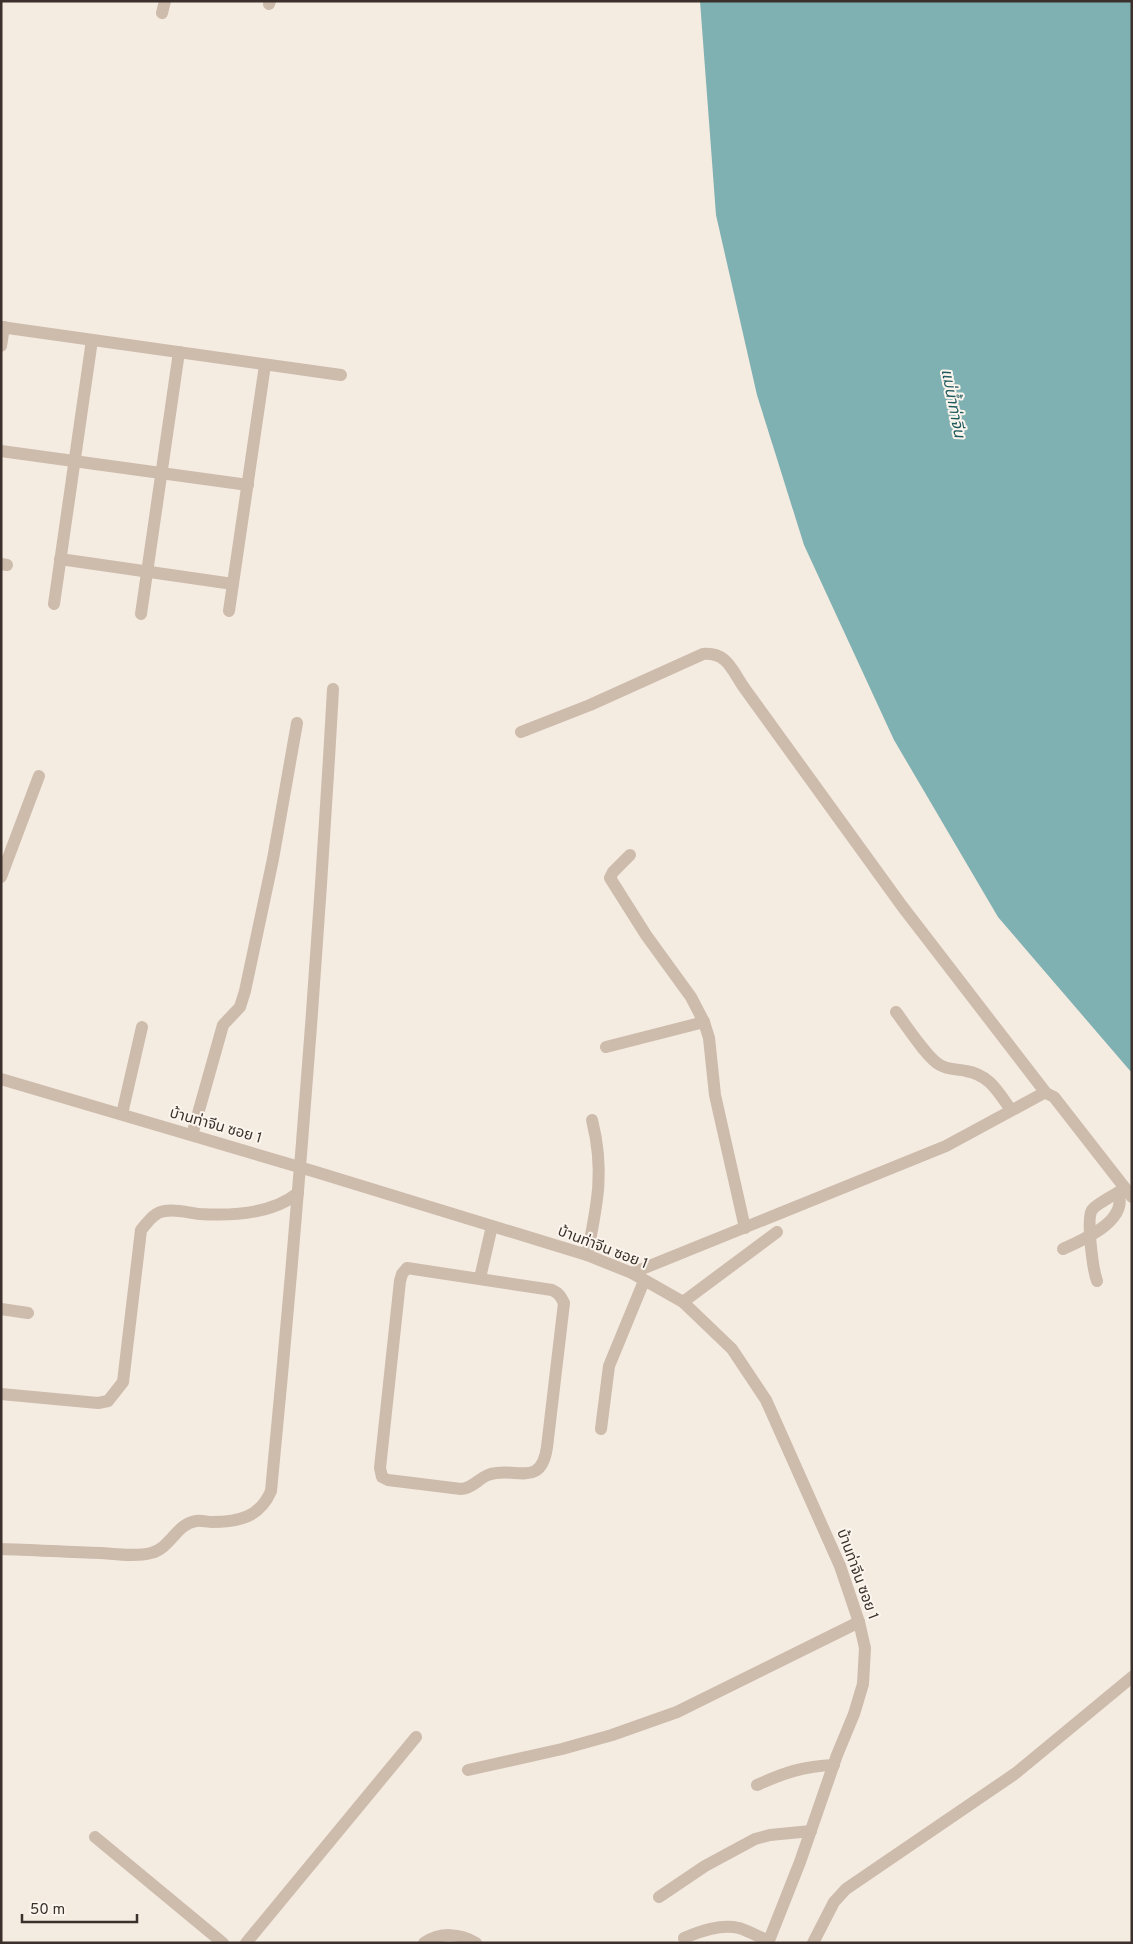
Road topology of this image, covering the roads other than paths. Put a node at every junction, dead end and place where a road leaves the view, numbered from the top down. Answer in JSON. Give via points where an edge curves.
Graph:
{"nodes":[{"id":1,"x":3,"y":327,"type":"edge"},
{"id":2,"x":92,"y":340,"type":"junction"},
{"id":3,"x":1,"y":346,"type":"edge"},
{"id":4,"x":179,"y":352,"type":"junction"},
{"id":5,"x":265,"y":365,"type":"junction"},
{"id":6,"x":341,"y":375,"type":"dead end"},
{"id":7,"x":1,"y":451,"type":"edge"},
{"id":8,"x":74,"y":461,"type":"junction"},
{"id":9,"x":162,"y":473,"type":"junction"},
{"id":10,"x":248,"y":485,"type":"junction"},
{"id":11,"x":60,"y":559,"type":"junction"},
{"id":12,"x":147,"y":571,"type":"junction"},
{"id":13,"x":234,"y":584,"type":"junction"},
{"id":14,"x":54,"y":604,"type":"dead end"},
{"id":15,"x":229,"y":611,"type":"dead end"},
{"id":16,"x":141,"y":614,"type":"dead end"},
{"id":17,"x":333,"y":689,"type":"dead end"},
{"id":18,"x":297,"y":723,"type":"dead end"},
{"id":19,"x":522,"y":732,"type":"dead end"},
{"id":20,"x":38,"y":776,"type":"dead end"},
{"id":21,"x":630,"y":855,"type":"dead end"},
{"id":22,"x":1,"y":878,"type":"edge"},
{"id":23,"x":896,"y":1012,"type":"dead end"},
{"id":24,"x":704,"y":1022,"type":"junction"},
{"id":25,"x":142,"y":1027,"type":"dead end"},
{"id":26,"x":606,"y":1047,"type":"dead end"},
{"id":27,"x":1,"y":1079,"type":"edge"},
{"id":28,"x":1046,"y":1093,"type":"junction"},
{"id":29,"x":1011,"y":1110,"type":"junction"},
{"id":30,"x":122,"y":1114,"type":"junction"},
{"id":31,"x":592,"y":1120,"type":"dead end"},
{"id":32,"x":192,"y":1135,"type":"junction"},
{"id":33,"x":301,"y":1167,"type":"junction"},
{"id":34,"x":298,"y":1193,"type":"junction"},
{"id":35,"x":1125,"y":1193,"type":"edge"},
{"id":36,"x":492,"y":1226,"type":"junction"},
{"id":37,"x":745,"y":1228,"type":"junction"},
{"id":38,"x":777,"y":1232,"type":"dead end"},
{"id":39,"x":1091,"y":1235,"type":"junction"},
{"id":40,"x":1063,"y":1248,"type":"dead end"},
{"id":41,"x":586,"y":1255,"type":"junction"},
{"id":42,"x":632,"y":1273,"type":"junction"},
{"id":43,"x":480,"y":1278,"type":"junction"},
{"id":44,"x":644,"y":1281,"type":"junction"},
{"id":45,"x":1097,"y":1281,"type":"dead end"},
{"id":46,"x":683,"y":1302,"type":"junction"},
{"id":47,"x":1,"y":1309,"type":"edge"},
{"id":48,"x":28,"y":1313,"type":"dead end"},
{"id":49,"x":1,"y":1394,"type":"edge"},
{"id":50,"x":601,"y":1428,"type":"dead end"},
{"id":51,"x":1,"y":1549,"type":"edge"},
{"id":52,"x":859,"y":1622,"type":"junction"},
{"id":53,"x":1132,"y":1677,"type":"edge"},
{"id":54,"x":416,"y":1737,"type":"dead end"},
{"id":55,"x":834,"y":1765,"type":"junction"},
{"id":56,"x":468,"y":1770,"type":"dead end"},
{"id":57,"x":757,"y":1785,"type":"dead end"},
{"id":58,"x":811,"y":1831,"type":"junction"},
{"id":59,"x":95,"y":1837,"type":"dead end"},
{"id":60,"x":659,"y":1897,"type":"dead end"},
{"id":61,"x":684,"y":1938,"type":"dead end"},
{"id":62,"x":769,"y":1942,"type":"edge"},
{"id":63,"x":223,"y":1943,"type":"edge"},
{"id":64,"x":246,"y":1943,"type":"edge"},
{"id":65,"x":424,"y":1943,"type":"edge"},
{"id":66,"x":476,"y":1943,"type":"edge"},
{"id":67,"x":814,"y":1943,"type":"edge"}],
"edges":[{"from":1,"to":2,"type":"street"},
{"from":1,"to":3,"type":"street"},
{"from":2,"to":4,"type":"street"},
{"from":2,"to":8,"type":"street"},
{"from":4,"to":5,"type":"street"},
{"from":4,"to":9,"type":"street"},
{"from":5,"to":6,"type":"street"},
{"from":5,"to":10,"type":"street"},
{"from":7,"to":8,"type":"street"},
{"from":8,"to":9,"type":"street"},
{"from":8,"to":11,"type":"street"},
{"from":9,"to":10,"type":"street"},
{"from":9,"to":12,"type":"street"},
{"from":10,"to":13,"type":"street"},
{"from":11,"to":12,"type":"street"},
{"from":11,"to":14,"type":"street"},
{"from":12,"to":13,"type":"street"},
{"from":12,"to":16,"type":"street"},
{"from":13,"to":15,"type":"street"},
{"from":17,"to":33,"type":"street"},
{"from":18,"to":32,"type":"street","via":[[245,991],[237,1012],[223,1025]]},
{"from":19,"to":28,"type":"street","via":[[703,654],[714,653],[723,657],[902,906]]},
{"from":20,"to":22,"type":"street"},
{"from":21,"to":24,"type":"street","via":[[613,872],[612,884],[691,996]]},
{"from":23,"to":29,"type":"street","via":[[933,1060],[945,1068],[985,1077]]},
{"from":24,"to":26,"type":"street"},
{"from":24,"to":37,"type":"street","via":[[709,1038],[715,1095]]},
{"from":25,"to":30,"type":"street"},
{"from":27,"to":30,"type":"street","name":"บ้านท่าจีน ซอย 1"},
{"from":28,"to":29,"type":"street"},
{"from":28,"to":35,"type":"street","via":[[1054,1097]]},
{"from":29,"to":37,"type":"street","via":[[946,1146]]},
{"from":30,"to":32,"type":"street","name":"บ้านท่าจีน ซอย 1"},
{"from":31,"to":41,"type":"street","via":[[598,1152],[599,1192]]},
{"from":32,"to":33,"type":"street","name":"บ้านท่าจีน ซอย 1"},
{"from":33,"to":34,"type":"street"},
{"from":33,"to":36,"type":"street","name":"บ้านท่าจีน ซอย 1"},
{"from":34,"to":49,"type":"street","via":[[259,1210],[238,1214],[165,1211],[152,1217],[141,1230],[123,1382],[108,1401],[98,1403]]},
{"from":34,"to":51,"type":"street","via":[[272,1491],[266,1502],[250,1516],[234,1521],[187,1524],[162,1549],[149,1554]]},
{"from":35,"to":39,"type":"street","via":[[1114,1215],[1101,1230]]},
{"from":35,"to":39,"type":"street","via":[[1092,1210]]},
{"from":36,"to":41,"type":"street","name":"บ้านท่าจีน ซอย 1"},
{"from":36,"to":43,"type":"street"},
{"from":37,"to":42,"type":"street"},
{"from":38,"to":46,"type":"street"},
{"from":39,"to":40,"type":"street"},
{"from":39,"to":45,"type":"street"},
{"from":41,"to":42,"type":"street","name":"บ้านท่าจีน ซอย 1"},
{"from":42,"to":44,"type":"street","name":"บ้านท่าจีน ซอย 1"},
{"from":43,"to":43,"type":"street","via":[[552,1290],[558,1292],[564,1303],[544,1463],[529,1472],[487,1475],[466,1489],[386,1480],[380,1468],[402,1274],[409,1268]]},
{"from":44,"to":46,"type":"street","name":"บ้านท่าจีน ซอย 1"},
{"from":44,"to":50,"type":"street","via":[[609,1366]]},
{"from":46,"to":52,"type":"street","name":"บ้านท่าจีน ซอย 1","via":[[732,1348],[766,1400],[840,1566]]},
{"from":47,"to":48,"type":"street"},
{"from":52,"to":55,"type":"street","name":"บ้านท่าจีน ซอย 1","via":[[865,1648],[863,1684]]},
{"from":52,"to":56,"type":"street","via":[[677,1712],[562,1749]]},
{"from":53,"to":67,"type":"street","via":[[1016,1773],[846,1888],[834,1902]]},
{"from":54,"to":64,"type":"street"},
{"from":55,"to":57,"type":"street","via":[[796,1769]]},
{"from":55,"to":58,"type":"street","name":"บ้านท่าจีน ซอย 1"},
{"from":58,"to":60,"type":"street","via":[[755,1839],[705,1866]]},
{"from":58,"to":62,"type":"street","name":"บ้านท่าจีน ซอย 1"},
{"from":59,"to":63,"type":"street"},
{"from":61,"to":62,"type":"street","via":[[724,1927],[739,1928]]},
{"from":65,"to":66,"type":"street","via":[[455,1934]]}]}
